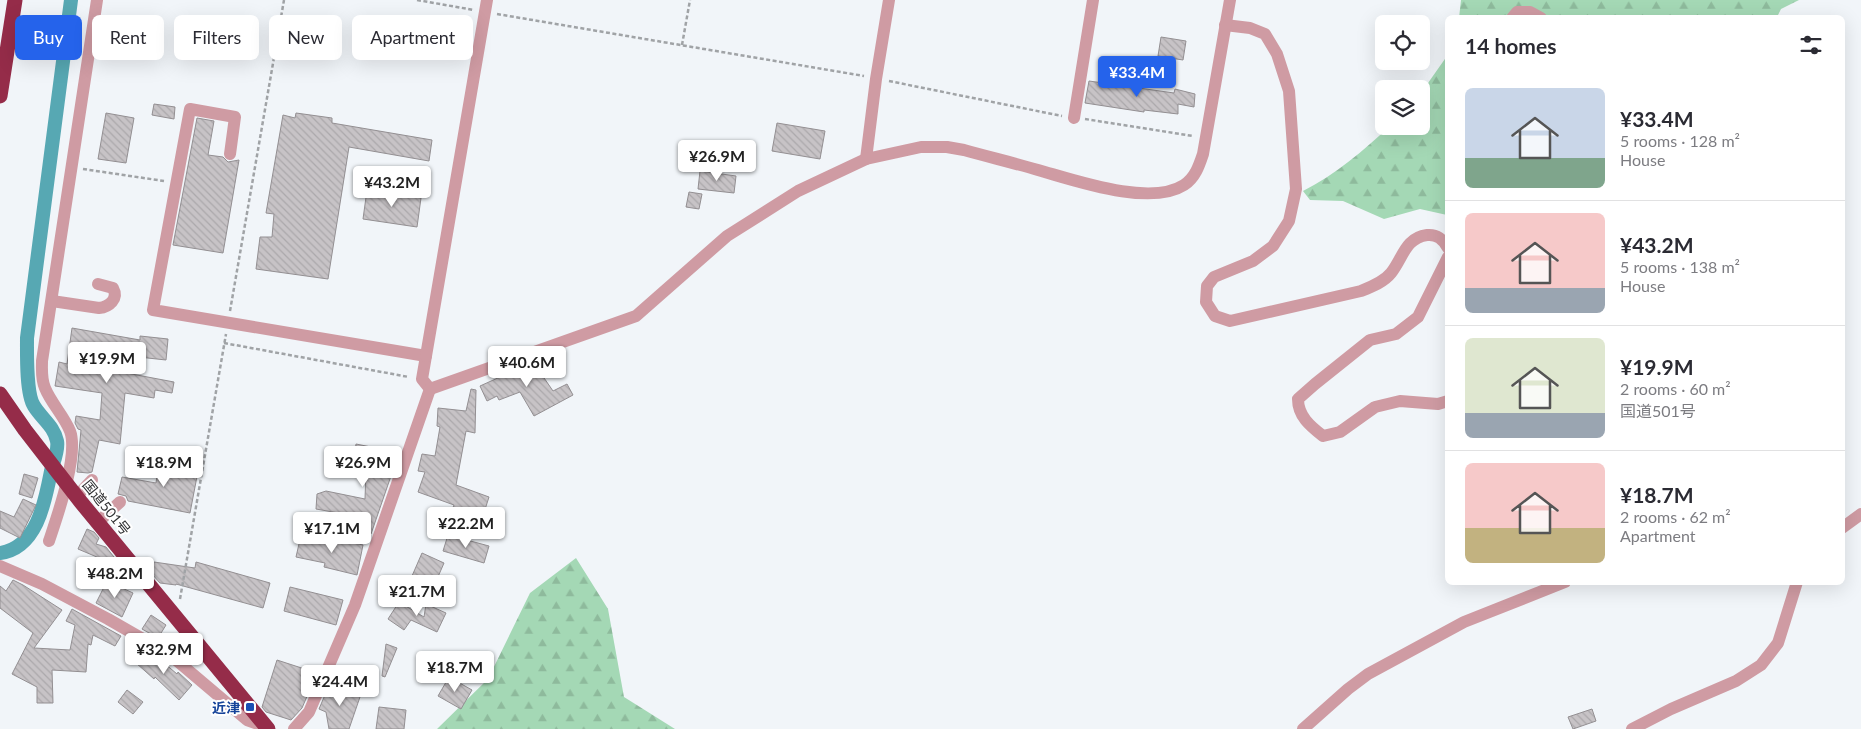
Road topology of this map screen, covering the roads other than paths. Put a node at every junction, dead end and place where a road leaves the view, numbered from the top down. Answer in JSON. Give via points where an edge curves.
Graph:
{"nodes":[{"id":1,"x":15,"y":0,"type":"edge"},
{"id":2,"x":97,"y":0,"type":"edge"},
{"id":3,"x":889,"y":0,"type":"edge"},
{"id":4,"x":1093,"y":0,"type":"edge"},
{"id":5,"x":1230,"y":0,"type":"edge"},
{"id":6,"x":486,"y":6,"type":"edge"},
{"id":7,"x":1514,"y":15,"type":"edge"},
{"id":8,"x":1536,"y":15,"type":"edge"},
{"id":9,"x":1225,"y":25,"type":"junction"},
{"id":10,"x":0,"y":96,"type":"edge"},
{"id":11,"x":1074,"y":118,"type":"road end"},
{"id":12,"x":230,"y":154,"type":"dead end"},
{"id":13,"x":866,"y":159,"type":"junction"},
{"id":14,"x":1445,"y":242,"type":"edge"},
{"id":15,"x":1445,"y":263,"type":"edge"},
{"id":16,"x":98,"y":284,"type":"dead end"},
{"id":17,"x":52,"y":301,"type":"junction"},
{"id":18,"x":426,"y":356,"type":"junction"},
{"id":19,"x":426,"y":384,"type":"junction"},
{"id":20,"x":0,"y":394,"type":"edge"},
{"id":21,"x":1445,"y":403,"type":"edge"},
{"id":22,"x":63,"y":479,"type":"junction"},
{"id":23,"x":92,"y":480,"type":"dead end"},
{"id":24,"x":77,"y":496,"type":"junction"},
{"id":25,"x":120,"y":502,"type":"dead end"},
{"id":26,"x":1861,"y":514,"type":"edge"},
{"id":27,"x":98,"y":522,"type":"junction"},
{"id":28,"x":1845,"y":526,"type":"edge"},
{"id":29,"x":49,"y":541,"type":"dead end"},
{"id":30,"x":0,"y":566,"type":"edge"},
{"id":31,"x":1556,"y":585,"type":"edge"},
{"id":32,"x":1796,"y":585,"type":"edge"},
{"id":33,"x":299,"y":727,"type":"edge"},
{"id":34,"x":267,"y":728,"type":"edge"},
{"id":35,"x":1303,"y":729,"type":"edge"},
{"id":36,"x":1632,"y":729,"type":"edge"}],
"edges":[{"from":1,"to":10,"type":"highway"},
{"from":2,"to":17,"type":"street"},
{"from":3,"to":13,"type":"street"},
{"from":4,"to":11,"type":"street"},
{"from":5,"to":9,"type":"street"},
{"from":6,"to":18,"type":"street"},
{"from":7,"to":8,"type":"street","via":[[1530,12]]},
{"from":9,"to":13,"type":"street","via":[[1203,154],[1194,176],[1183,186],[1165,192],[1133,193],[1093,186],[947,148],[921,147]]},
{"from":9,"to":14,"type":"street","via":[[1250,28],[1265,34],[1277,54],[1289,91],[1296,189],[1289,221],[1274,246],[1253,262],[1214,277],[1207,286],[1206,302],[1215,316],[1230,321],[1361,291],[1390,274],[1410,241],[1432,234]]},
{"from":12,"to":18,"type":"street","via":[[236,117],[190,109],[154,310]]},
{"from":13,"to":19,"type":"street","via":[[798,191],[727,236],[636,316]]},
{"from":15,"to":21,"type":"street","via":[[1418,317],[1396,334],[1370,340],[1304,394],[1298,400],[1298,409],[1308,425],[1322,436],[1340,432],[1375,407],[1400,402]]},
{"from":16,"to":17,"type":"street","via":[[116,292],[105,307]]},
{"from":17,"to":22,"type":"street","via":[[42,378],[73,440]]},
{"from":18,"to":19,"type":"street"},
{"from":19,"to":33,"type":"street","via":[[355,605],[309,712]]},
{"from":20,"to":22,"type":"highway","name":"国道501号"},
{"from":22,"to":24,"type":"highway","name":"国道501号"},
{"from":22,"to":29,"type":"street","via":[[63,502]]},
{"from":23,"to":24,"type":"street"},
{"from":24,"to":27,"type":"highway","name":"国道501号"},
{"from":25,"to":27,"type":"street"},
{"from":26,"to":28,"type":"street"},
{"from":27,"to":34,"type":"highway","name":"国道501号"},
{"from":30,"to":34,"type":"street","via":[[92,610],[169,654],[247,720]]},
{"from":31,"to":35,"type":"street","via":[[1464,622],[1368,674]]},
{"from":32,"to":36,"type":"street","via":[[1778,643],[1760,665],[1736,681]]}]}
